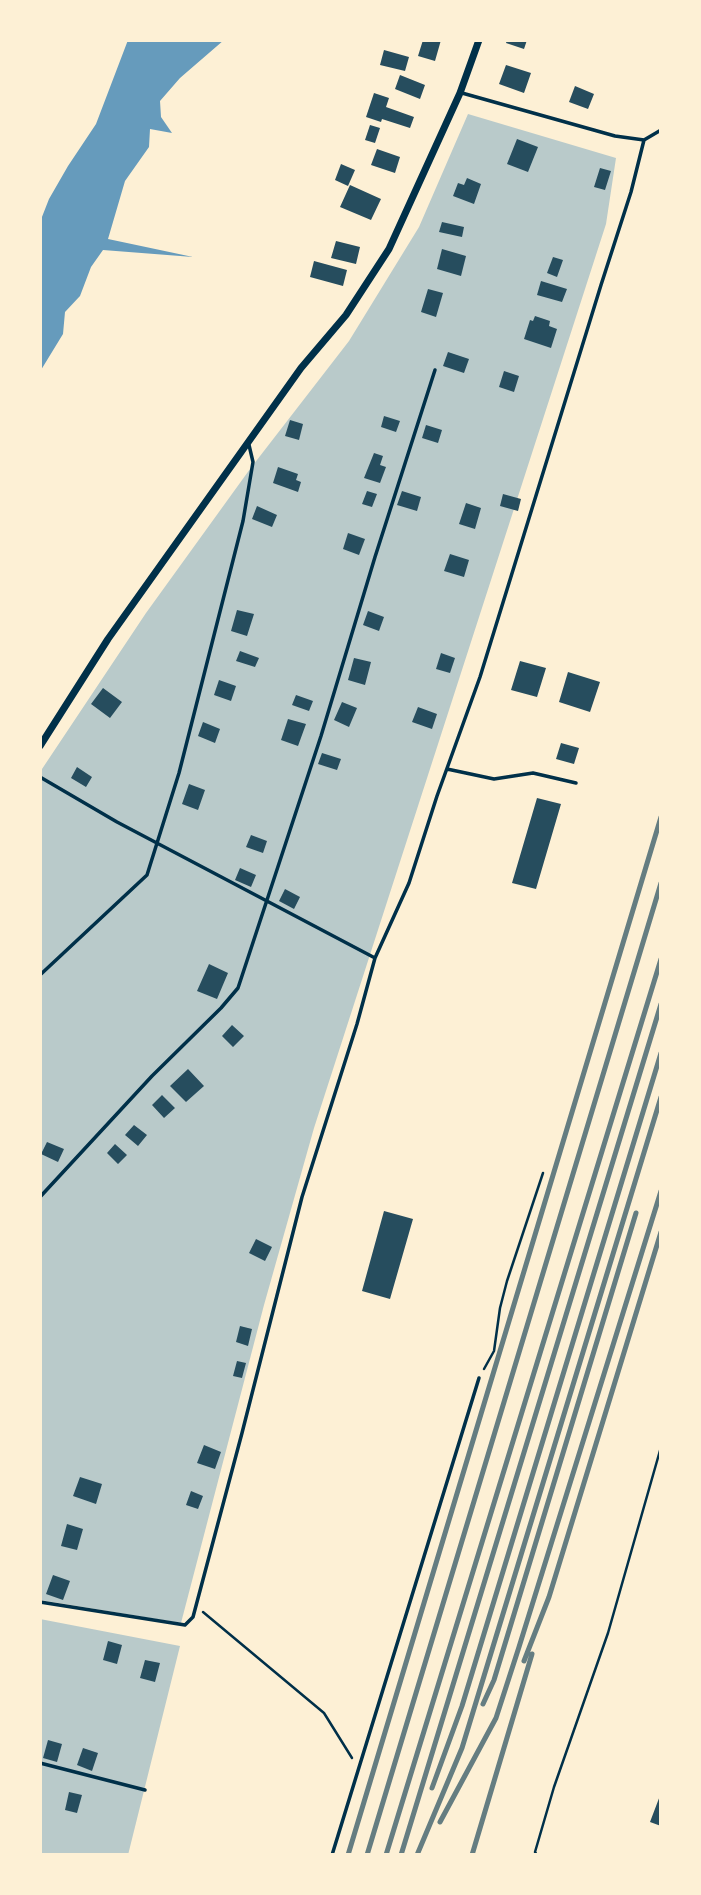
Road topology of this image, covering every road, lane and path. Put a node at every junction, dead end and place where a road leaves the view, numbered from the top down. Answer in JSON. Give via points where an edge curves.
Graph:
{"nodes":[{"id":1,"x":479,"y":40,"type":"edge"},
{"id":2,"x":460,"y":93,"type":"junction"},
{"id":3,"x":661,"y":130,"type":"edge"},
{"id":4,"x":644,"y":140,"type":"junction"},
{"id":5,"x":435,"y":370,"type":"dead end"},
{"id":6,"x":249,"y":443,"type":"junction"},
{"id":7,"x":40,"y":746,"type":"edge"},
{"id":8,"x":447,"y":769,"type":"junction"},
{"id":9,"x":40,"y":776,"type":"edge"},
{"id":10,"x":576,"y":783,"type":"dead end"},
{"id":11,"x":157,"y":842,"type":"junction"},
{"id":12,"x":268,"y":901,"type":"junction"},
{"id":13,"x":375,"y":957,"type":"junction"},
{"id":14,"x":40,"y":975,"type":"edge"},
{"id":15,"x":542,"y":1173,"type":"dead end"},
{"id":16,"x":40,"y":1197,"type":"edge"},
{"id":17,"x":479,"y":1378,"type":"joint"},
{"id":18,"x":661,"y":1447,"type":"edge"},
{"id":19,"x":40,"y":1602,"type":"edge"},
{"id":20,"x":195,"y":1606,"type":"junction"},
{"id":21,"x":40,"y":1763,"type":"edge"},
{"id":22,"x":359,"y":1769,"type":"junction"},
{"id":23,"x":145,"y":1790,"type":"dead end"},
{"id":24,"x":332,"y":1855,"type":"edge"},
{"id":25,"x":537,"y":1855,"type":"edge"}],
"edges":[{"from":1,"to":2,"type":"street"},
{"from":2,"to":4,"type":"lane"},
{"from":2,"to":6,"type":"street","via":[[389,249]]},
{"from":3,"to":4,"type":"lane"},
{"from":4,"to":8,"type":"lane","via":[[533,508]]},
{"from":5,"to":12,"type":"lane"},
{"from":6,"to":7,"type":"street","via":[[108,639]]},
{"from":6,"to":11,"type":"lane","via":[[253,461],[243,521]]},
{"from":8,"to":10,"type":"lane","via":[[494,779],[533,773]]},
{"from":8,"to":13,"type":"lane","via":[[409,884]]},
{"from":9,"to":11,"type":"lane"},
{"from":11,"to":12,"type":"lane"},
{"from":11,"to":14,"type":"lane","via":[[147,875]]},
{"from":12,"to":13,"type":"lane"},
{"from":12,"to":16,"type":"lane","via":[[238,988]]},
{"from":13,"to":20,"type":"lane","via":[[302,1196]]},
{"from":15,"to":17,"type":"path","via":[[507,1281],[494,1351]]},
{"from":17,"to":22,"type":"lane"},
{"from":18,"to":25,"type":"path","via":[[608,1633],[554,1787]]},
{"from":19,"to":20,"type":"lane","via":[[185,1625],[193,1618]]},
{"from":20,"to":22,"type":"path","via":[[324,1713]]},
{"from":21,"to":23,"type":"lane"},
{"from":22,"to":24,"type":"lane"}]}
